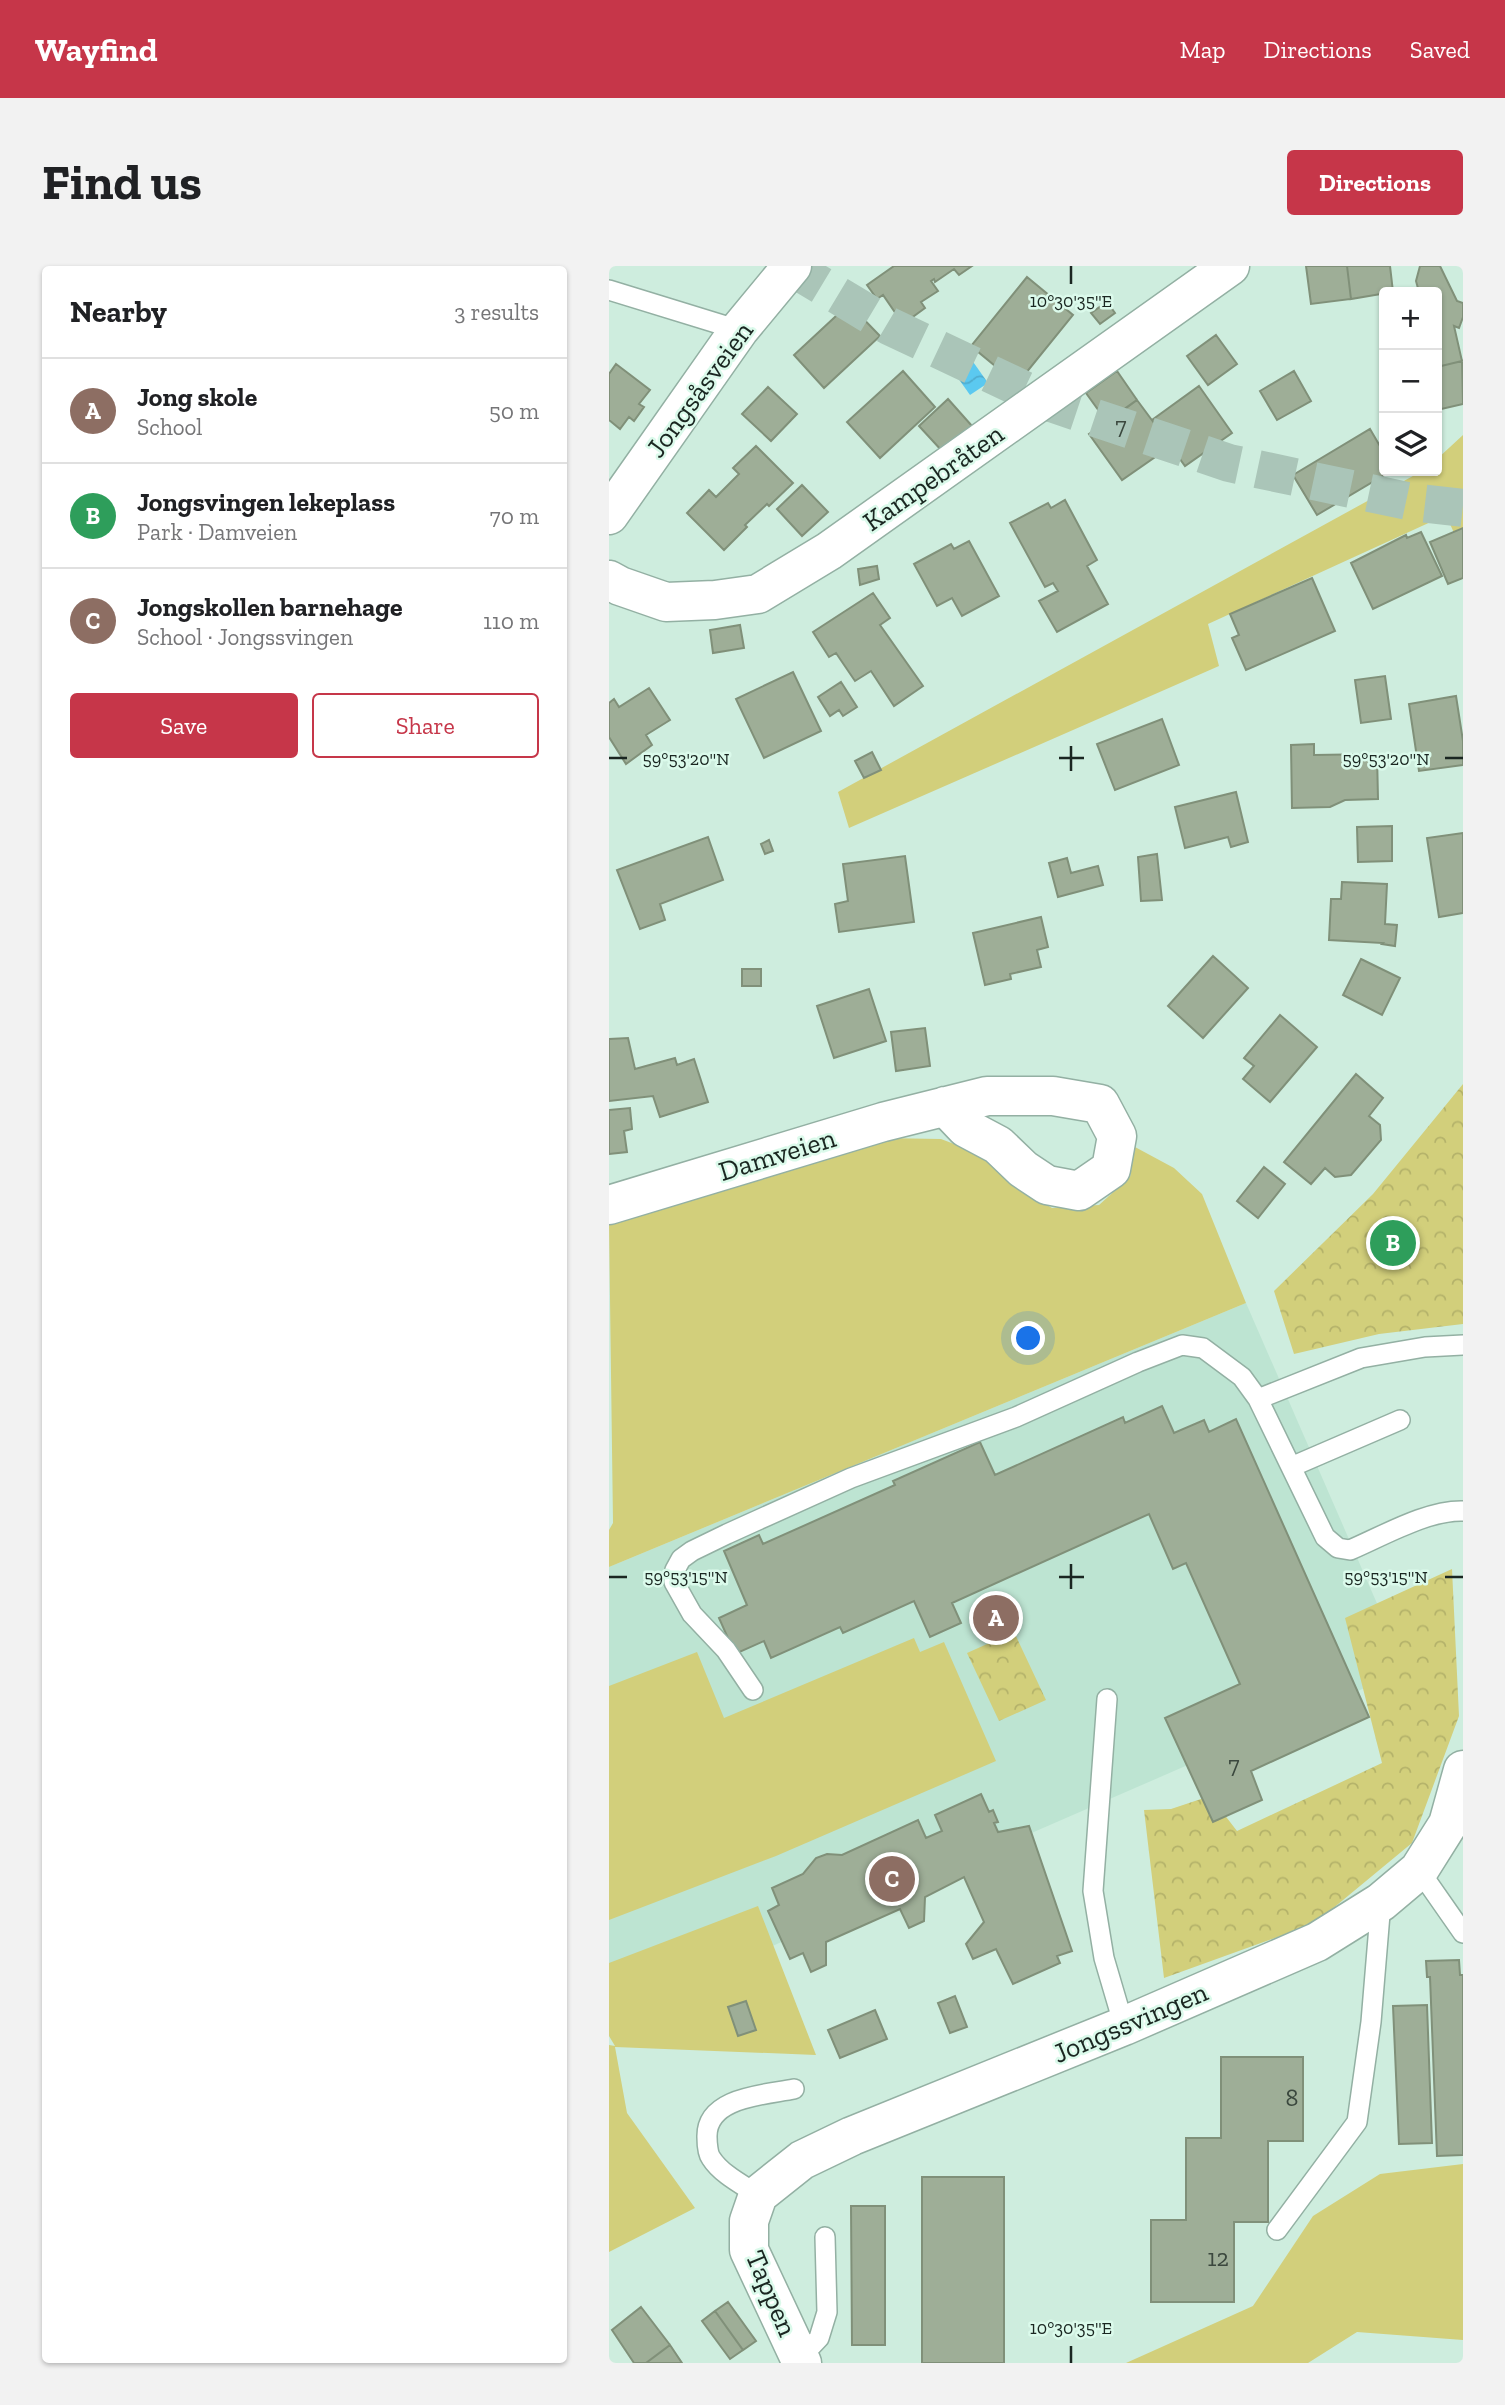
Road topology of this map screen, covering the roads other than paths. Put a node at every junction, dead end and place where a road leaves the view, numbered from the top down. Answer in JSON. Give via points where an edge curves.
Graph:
{"nodes":[{"id":1,"x":793,"y":266,"type":"edge"},
{"id":2,"x":1230,"y":266,"type":"edge"},
{"id":3,"x":609,"y":290,"type":"edge"},
{"id":4,"x":739,"y":330,"type":"junction"},
{"id":5,"x":609,"y":515,"type":"edge"},
{"id":6,"x":609,"y":580,"type":"edge"},
{"id":7,"x":945,"y":1106,"type":"dead end"},
{"id":8,"x":609,"y":1205,"type":"edge"},
{"id":9,"x":1463,"y":1345,"type":"edge"},
{"id":10,"x":1258,"y":1399,"type":"junction"},
{"id":11,"x":1400,"y":1420,"type":"dead end"},
{"id":12,"x":1291,"y":1467,"type":"junction"},
{"id":13,"x":1463,"y":1511,"type":"edge"},
{"id":14,"x":753,"y":1690,"type":"dead end"},
{"id":15,"x":1107,"y":1699,"type":"dead end"},
{"id":16,"x":1463,"y":1770,"type":"edge"},
{"id":17,"x":1419,"y":1870,"type":"junction"},
{"id":18,"x":1381,"y":1902,"type":"junction"},
{"id":19,"x":1463,"y":1933,"type":"edge"},
{"id":20,"x":1124,"y":2026,"type":"junction"},
{"id":21,"x":794,"y":2089,"type":"dead end"},
{"id":22,"x":753,"y":2208,"type":"junction"},
{"id":23,"x":1277,"y":2230,"type":"dead end"},
{"id":24,"x":825,"y":2237,"type":"dead end"},
{"id":25,"x":801,"y":2360,"type":"edge"}],
"edges":[{"from":1,"to":4,"type":"street","name":"Jongsåsveien"},
{"from":2,"to":6,"type":"street","name":"Kampebråten","via":[[829,551],[758,594],[666,602]]},
{"from":3,"to":4,"type":"lane"},
{"from":4,"to":5,"type":"street","name":"Jongsåsveien"},
{"from":7,"to":8,"type":"street","name":"Damveien"},
{"from":9,"to":10,"type":"lane","via":[[1361,1358]]},
{"from":10,"to":12,"type":"lane"},
{"from":10,"to":14,"type":"lane","via":[[1242,1377],[1203,1348],[1182,1345],[1016,1417],[851,1478],[692,1551],[681,1559],[674,1582],[692,1614],[726,1650]]},
{"from":11,"to":12,"type":"lane"},
{"from":12,"to":13,"type":"lane","via":[[1325,1537],[1338,1548],[1350,1550],[1423,1519]]},
{"from":15,"to":20,"type":"lane","via":[[1093,1891],[1104,1958]]},
{"from":16,"to":17,"type":"street","name":"Jongssvingen","via":[[1448,1824]]},
{"from":17,"to":18,"type":"street","name":"Jongssvingen"},
{"from":17,"to":19,"type":"lane"},
{"from":18,"to":20,"type":"street","name":"Jongssvingen","via":[[1317,1942]]},
{"from":18,"to":23,"type":"lane","via":[[1357,2122]]},
{"from":20,"to":22,"type":"street","name":"Jongssvingen","via":[[802,2160]]},
{"from":21,"to":22,"type":"lane","via":[[740,2100],[720,2109],[708,2122],[709,2157]]},
{"from":22,"to":25,"type":"street","name":"Tappen","via":[[749,2250]]},
{"from":24,"to":25,"type":"lane","via":[[827,2312],[819,2338]]}]}
